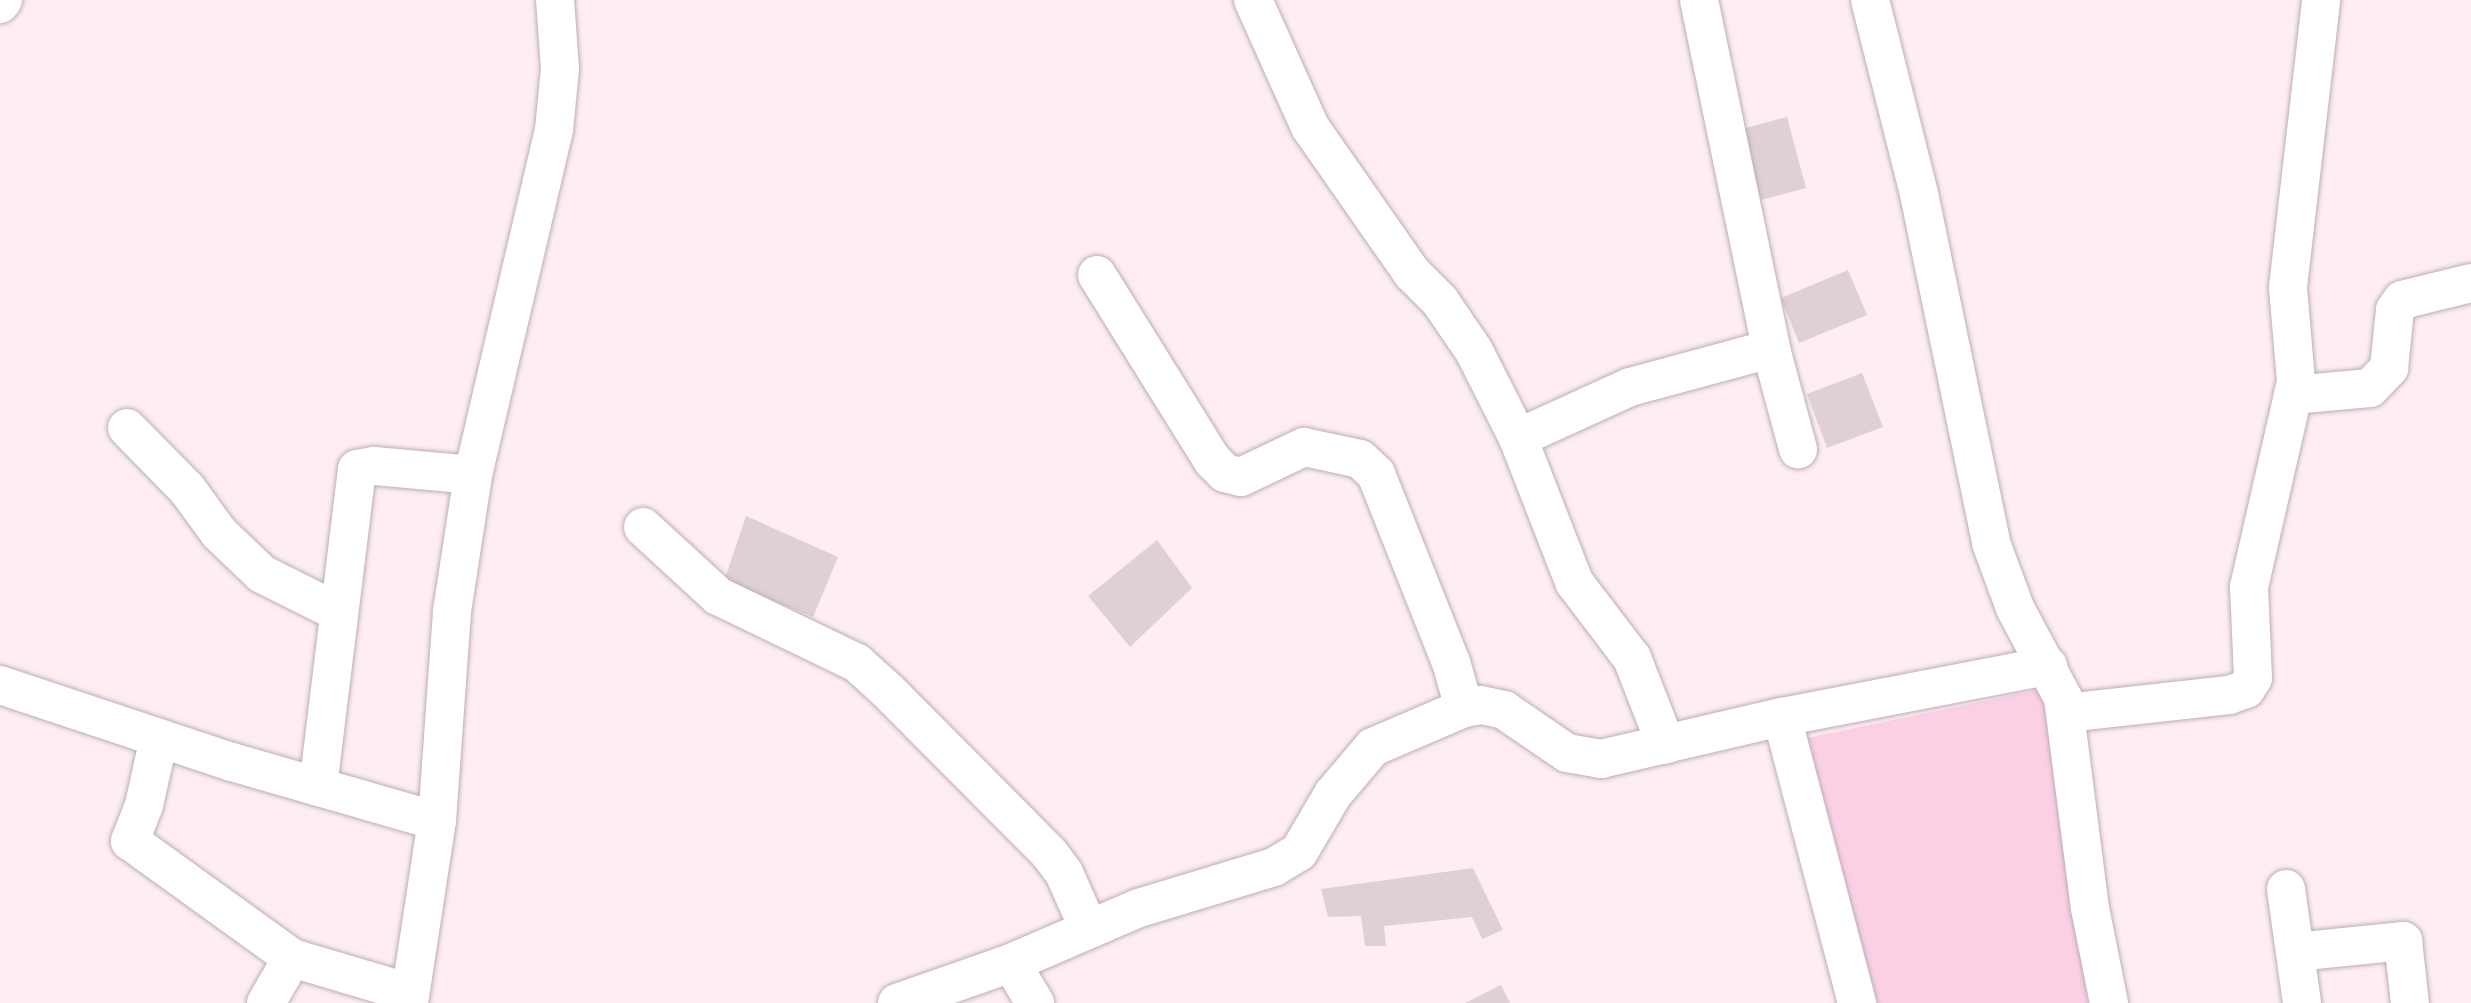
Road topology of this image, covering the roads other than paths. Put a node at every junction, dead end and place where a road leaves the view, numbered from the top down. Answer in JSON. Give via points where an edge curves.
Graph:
{"nodes":[{"id":1,"x":555,"y":0,"type":"edge"},
{"id":2,"x":1253,"y":0,"type":"edge"},
{"id":3,"x":1699,"y":0,"type":"edge"},
{"id":4,"x":1870,"y":0,"type":"edge"},
{"id":5,"x":2321,"y":0,"type":"edge"},
{"id":6,"x":1097,"y":275,"type":"dead end"},
{"id":7,"x":2471,"y":283,"type":"edge"},
{"id":8,"x":1771,"y":349,"type":"junction"},
{"id":9,"x":2293,"y":396,"type":"junction"},
{"id":10,"x":127,"y":428,"type":"dead end"},
{"id":11,"x":1518,"y":438,"type":"junction"},
{"id":12,"x":1798,"y":449,"type":"dead end"},
{"id":13,"x":473,"y":475,"type":"junction"},
{"id":14,"x":643,"y":527,"type":"dead end"},
{"id":15,"x":338,"y":612,"type":"junction"},
{"id":16,"x":2048,"y":666,"type":"junction"},
{"id":17,"x":0,"y":685,"type":"edge"},
{"id":18,"x":1464,"y":708,"type":"junction"},
{"id":19,"x":2066,"y":713,"type":"junction"},
{"id":20,"x":1782,"y":717,"type":"junction"},
{"id":21,"x":159,"y":738,"type":"junction"},
{"id":22,"x":1666,"y":744,"type":"junction"},
{"id":23,"x":318,"y":787,"type":"junction"},
{"id":24,"x":437,"y":821,"type":"junction"},
{"id":25,"x":2286,"y":889,"type":"dead end"},
{"id":26,"x":1088,"y":927,"type":"junction"},
{"id":27,"x":2295,"y":952,"type":"junction"},
{"id":28,"x":292,"y":958,"type":"junction"},
{"id":29,"x":1011,"y":963,"type":"junction"},
{"id":30,"x":410,"y":998,"type":"edge"},
{"id":31,"x":266,"y":1003,"type":"edge"},
{"id":32,"x":897,"y":1003,"type":"edge"},
{"id":33,"x":1035,"y":1003,"type":"edge"},
{"id":34,"x":1857,"y":1003,"type":"edge"},
{"id":35,"x":2109,"y":1003,"type":"edge"},
{"id":36,"x":2302,"y":1003,"type":"edge"},
{"id":37,"x":2410,"y":1003,"type":"edge"}],
"edges":[{"from":1,"to":13,"type":"street","via":[[560,69],[554,130]]},
{"from":2,"to":11,"type":"street","via":[[1310,127],[1412,273],[1458,323]]},
{"from":3,"to":8,"type":"street"},
{"from":4,"to":16,"type":"street","via":[[1919,194],[1991,542],[2015,608]]},
{"from":5,"to":9,"type":"street","via":[[2288,287]]},
{"from":6,"to":18,"type":"street","via":[[1213,461],[1225,473],[1241,477],[1304,447],[1360,459],[1376,474],[1451,662]]},
{"from":7,"to":9,"type":"street","via":[[2402,300],[2395,310],[2389,368],[2370,388]]},
{"from":8,"to":11,"type":"street","via":[[1630,387]]},
{"from":8,"to":12,"type":"street"},
{"from":9,"to":19,"type":"street","via":[[2249,587],[2253,678],[2246,689]]},
{"from":10,"to":15,"type":"street","via":[[187,489],[219,533],[262,574]]},
{"from":11,"to":22,"type":"street","via":[[1574,582],[1632,658]]},
{"from":13,"to":15,"type":"street","via":[[374,466],[357,469]]},
{"from":13,"to":24,"type":"street","via":[[452,611]]},
{"from":14,"to":26,"type":"street","via":[[718,596],[857,663],[1049,853],[1064,873]]},
{"from":15,"to":23,"type":"street"},
{"from":16,"to":19,"type":"street"},
{"from":16,"to":20,"type":"street"},
{"from":17,"to":21,"type":"street"},
{"from":18,"to":22,"type":"street","via":[[1481,705],[1504,710],[1552,745],[1582,758]]},
{"from":18,"to":26,"type":"street","via":[[1373,747],[1333,794],[1300,852],[1274,867]]},
{"from":19,"to":35,"type":"street","via":[[2090,908]]},
{"from":20,"to":22,"type":"street"},
{"from":20,"to":34,"type":"street"},
{"from":21,"to":23,"type":"street"},
{"from":21,"to":28,"type":"street","via":[[144,805],[130,841]]},
{"from":23,"to":24,"type":"street"},
{"from":24,"to":30,"type":"street"},
{"from":25,"to":27,"type":"street"},
{"from":26,"to":29,"type":"street"},
{"from":27,"to":36,"type":"street"},
{"from":27,"to":37,"type":"street","via":[[2403,941]]},
{"from":28,"to":30,"type":"street"},
{"from":28,"to":31,"type":"street"},
{"from":29,"to":32,"type":"street"},
{"from":29,"to":33,"type":"street"}]}
